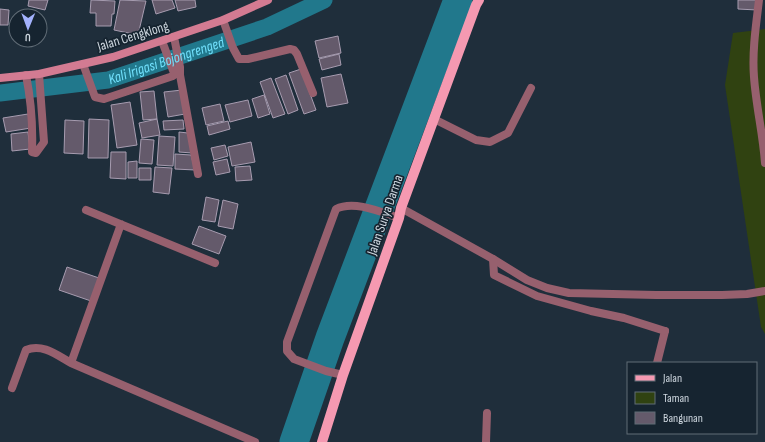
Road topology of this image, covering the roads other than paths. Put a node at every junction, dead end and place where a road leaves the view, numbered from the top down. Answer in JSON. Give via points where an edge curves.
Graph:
{"nodes":[{"id":1,"x":268,"y":0,"type":"edge"},
{"id":2,"x":479,"y":0,"type":"edge"},
{"id":3,"x":759,"y":0,"type":"edge"},
{"id":4,"x":223,"y":20,"type":"junction"},
{"id":5,"x":174,"y":37,"type":"junction"},
{"id":6,"x":163,"y":44,"type":"junction"},
{"id":7,"x":176,"y":67,"type":"junction"},
{"id":8,"x":85,"y":68,"type":"junction"},
{"id":9,"x":39,"y":74,"type":"junction"},
{"id":10,"x":26,"y":75,"type":"junction"},
{"id":11,"x":0,"y":78,"type":"edge"},
{"id":12,"x":531,"y":88,"type":"dead end"},
{"id":13,"x":313,"y":93,"type":"dead end"},
{"id":14,"x":434,"y":119,"type":"junction"},
{"id":15,"x":765,"y":163,"type":"edge"},
{"id":16,"x":198,"y":174,"type":"dead end"},
{"id":17,"x":401,"y":208,"type":"junction"},
{"id":18,"x":86,"y":210,"type":"dead end"},
{"id":19,"x":394,"y":217,"type":"junction"},
{"id":20,"x":121,"y":224,"type":"junction"},
{"id":21,"x":493,"y":259,"type":"junction"},
{"id":22,"x":215,"y":263,"type":"dead end"},
{"id":23,"x":765,"y":291,"type":"edge"},
{"id":24,"x":657,"y":362,"type":"edge"},
{"id":25,"x":71,"y":363,"type":"junction"},
{"id":26,"x":343,"y":375,"type":"junction"},
{"id":27,"x":12,"y":388,"type":"dead end"},
{"id":28,"x":487,"y":413,"type":"dead end"},
{"id":29,"x":255,"y":442,"type":"edge"},
{"id":30,"x":322,"y":442,"type":"edge"},
{"id":31,"x":486,"y":442,"type":"edge"}],
"edges":[{"from":1,"to":4,"type":"main road","name":"Jalan Cengklong"},
{"from":2,"to":14,"type":"main road","name":"Jalan Surya Darma"},
{"from":3,"to":15,"type":"street","via":[[754,76]]},
{"from":4,"to":5,"type":"main road","name":"Jalan Cengklong"},
{"from":4,"to":13,"type":"street","via":[[239,59],[294,50]]},
{"from":5,"to":6,"type":"main road","name":"Jalan Cengklong"},
{"from":5,"to":7,"type":"street","via":[[177,47]]},
{"from":6,"to":7,"type":"street"},
{"from":6,"to":8,"type":"main road","name":"Jalan Cengklong","via":[[113,57]]},
{"from":7,"to":8,"type":"street","via":[[173,76],[104,99],[95,97]]},
{"from":7,"to":16,"type":"street","via":[[180,75]]},
{"from":8,"to":9,"type":"main road","name":"Jalan Cengklong"},
{"from":9,"to":10,"type":"main road","name":"Jalan Cengklong"},
{"from":9,"to":10,"type":"street","via":[[44,142],[34,153],[29,84]]},
{"from":10,"to":11,"type":"main road","name":"Jalan Cengklong"},
{"from":12,"to":14,"type":"street","via":[[508,134],[490,142],[476,140]]},
{"from":14,"to":17,"type":"main road","name":"Jalan Surya Darma"},
{"from":17,"to":19,"type":"main road","name":"Jalan Surya Darma"},
{"from":17,"to":21,"type":"street"},
{"from":18,"to":20,"type":"street"},
{"from":19,"to":26,"type":"main road","name":"Jalan Surya Darma"},
{"from":19,"to":26,"type":"street","via":[[357,205],[336,209],[287,342],[287,351],[294,359]]},
{"from":20,"to":22,"type":"street"},
{"from":20,"to":25,"type":"street"},
{"from":21,"to":23,"type":"street","via":[[527,280],[546,288],[569,292],[722,295]]},
{"from":21,"to":24,"type":"street","via":[[494,275],[537,296],[665,331]]},
{"from":25,"to":27,"type":"street","via":[[44,349],[33,347],[26,350]]},
{"from":25,"to":29,"type":"street"},
{"from":26,"to":30,"type":"main road","name":"Jalan Surya Darma"},
{"from":28,"to":31,"type":"street"}]}
